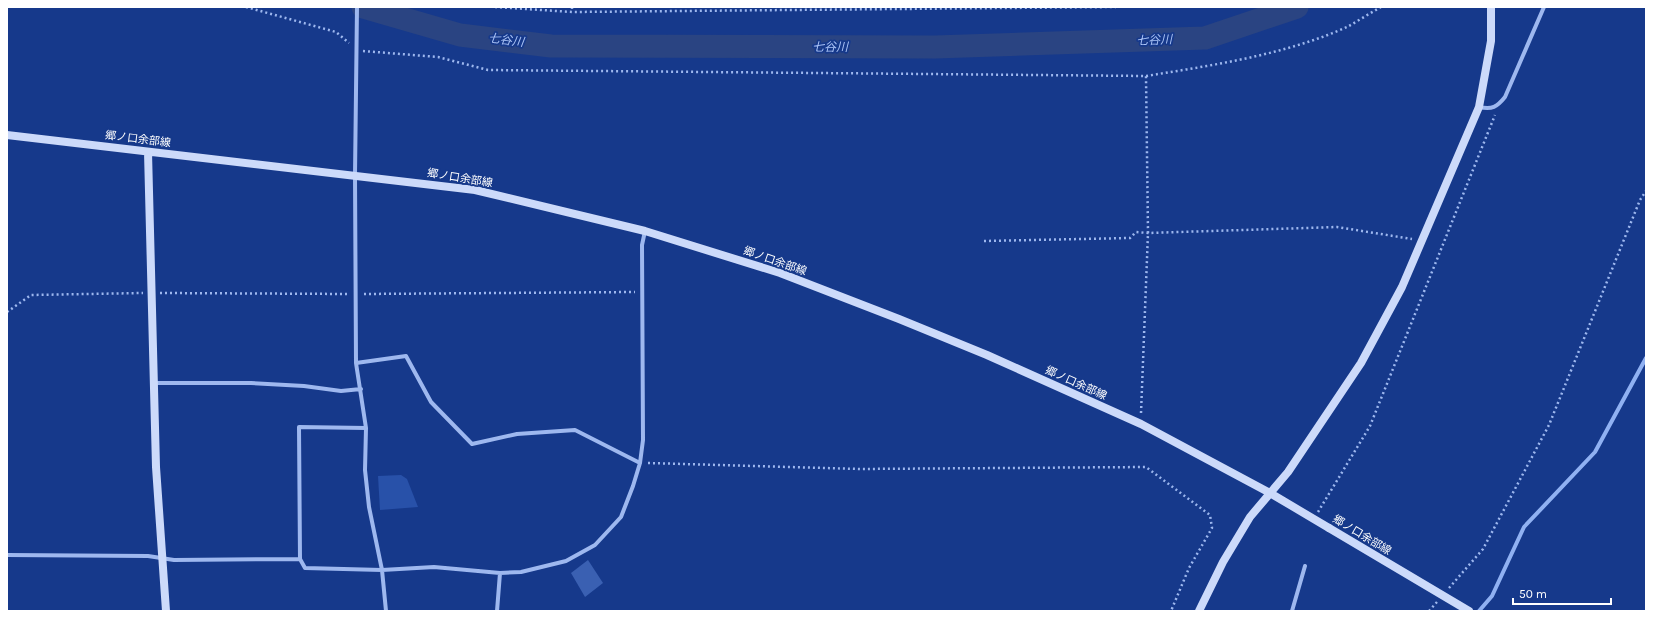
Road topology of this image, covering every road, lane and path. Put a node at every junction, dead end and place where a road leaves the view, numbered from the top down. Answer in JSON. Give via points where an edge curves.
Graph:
{"nodes":[{"id":1,"x":246,"y":7,"type":"edge"},
{"id":2,"x":357,"y":7,"type":"edge"},
{"id":3,"x":495,"y":7,"type":"edge"},
{"id":4,"x":572,"y":7,"type":"edge"},
{"id":5,"x":1116,"y":7,"type":"edge"},
{"id":6,"x":1381,"y":7,"type":"edge"},
{"id":7,"x":1491,"y":7,"type":"edge"},
{"id":8,"x":1544,"y":7,"type":"edge"},
{"id":9,"x":990,"y":8,"type":"edge"},
{"id":10,"x":572,"y":12,"type":"junction"},
{"id":11,"x":356,"y":50,"type":"junction"},
{"id":12,"x":1146,"y":76,"type":"junction"},
{"id":13,"x":1479,"y":107,"type":"junction"},
{"id":14,"x":1498,"y":107,"type":"junction"},
{"id":15,"x":7,"y":135,"type":"edge"},
{"id":16,"x":148,"y":152,"type":"junction"},
{"id":17,"x":355,"y":175,"type":"junction"},
{"id":18,"x":1646,"y":191,"type":"edge"},
{"id":19,"x":645,"y":231,"type":"junction"},
{"id":20,"x":1148,"y":233,"type":"junction"},
{"id":21,"x":1422,"y":240,"type":"junction"},
{"id":22,"x":984,"y":241,"type":"dead end"},
{"id":23,"x":641,"y":292,"type":"junction"},
{"id":24,"x":151,"y":293,"type":"junction"},
{"id":25,"x":356,"y":294,"type":"junction"},
{"id":26,"x":7,"y":312,"type":"edge"},
{"id":27,"x":356,"y":363,"type":"junction"},
{"id":28,"x":154,"y":383,"type":"junction"},
{"id":29,"x":361,"y":389,"type":"junction"},
{"id":30,"x":1140,"y":424,"type":"junction"},
{"id":31,"x":366,"y":428,"type":"junction"},
{"id":32,"x":640,"y":463,"type":"junction"},
{"id":33,"x":1270,"y":493,"type":"junction"},
{"id":34,"x":1314,"y":519,"type":"junction"},
{"id":35,"x":7,"y":555,"type":"edge"},
{"id":36,"x":161,"y":559,"type":"junction"},
{"id":37,"x":300,"y":559,"type":"junction"},
{"id":38,"x":1305,"y":566,"type":"dead end"},
{"id":39,"x":382,"y":570,"type":"junction"},
{"id":40,"x":500,"y":573,"type":"junction"},
{"id":41,"x":1448,"y":589,"type":"dead end"},
{"id":42,"x":1439,"y":600,"type":"dead end"},
{"id":43,"x":166,"y":611,"type":"edge"},
{"id":44,"x":386,"y":611,"type":"edge"},
{"id":45,"x":497,"y":611,"type":"edge"},
{"id":46,"x":1171,"y":611,"type":"edge"},
{"id":47,"x":1199,"y":611,"type":"edge"},
{"id":48,"x":1292,"y":611,"type":"edge"},
{"id":49,"x":1429,"y":611,"type":"edge"},
{"id":50,"x":1469,"y":611,"type":"edge"}],
"edges":[{"from":1,"to":11,"type":"path","via":[[336,32]]},
{"from":2,"to":11,"type":"street"},
{"from":3,"to":10,"type":"path"},
{"from":4,"to":10,"type":"path"},
{"from":5,"to":9,"type":"path"},
{"from":6,"to":12,"type":"path","via":[[1347,26],[1286,48],[1207,66]]},
{"from":7,"to":13,"type":"main road","via":[[1491,41]]},
{"from":8,"to":14,"type":"street","via":[[1505,97]]},
{"from":9,"to":10,"type":"path"},
{"from":11,"to":12,"type":"path","via":[[438,57],[488,70]]},
{"from":11,"to":17,"type":"street"},
{"from":12,"to":20,"type":"path"},
{"from":13,"to":14,"type":"street"},
{"from":13,"to":21,"type":"main road"},
{"from":14,"to":34,"type":"path","via":[[1370,426]]},
{"from":15,"to":16,"type":"main road","name":"郷ノ口余部線"},
{"from":16,"to":17,"type":"main road","name":"郷ノ口余部線"},
{"from":16,"to":24,"type":"main road"},
{"from":17,"to":19,"type":"main road","name":"郷ノ口余部線","via":[[475,190]]},
{"from":17,"to":25,"type":"street"},
{"from":18,"to":41,"type":"path","via":[[1640,200],[1549,426],[1483,549]]},
{"from":19,"to":23,"type":"street","via":[[642,245]]},
{"from":19,"to":30,"type":"main road","name":"郷ノ口余部線","via":[[780,273],[899,319]]},
{"from":20,"to":21,"type":"path","via":[[1337,227]]},
{"from":20,"to":22,"type":"path","via":[[1136,232],[1130,238]]},
{"from":20,"to":30,"type":"path"},
{"from":21,"to":33,"type":"main road","via":[[1402,287],[1361,363],[1288,472]]},
{"from":23,"to":25,"type":"path"},
{"from":23,"to":32,"type":"street"},
{"from":24,"to":25,"type":"path"},
{"from":24,"to":26,"type":"path","via":[[31,294]]},
{"from":24,"to":28,"type":"main road"},
{"from":25,"to":27,"type":"street"},
{"from":27,"to":29,"type":"street"},
{"from":27,"to":32,"type":"street","via":[[406,356],[431,402],[472,444],[517,434],[574,430]]},
{"from":28,"to":29,"type":"street","via":[[251,383],[341,391]]},
{"from":28,"to":36,"type":"main road"},
{"from":29,"to":31,"type":"street"},
{"from":30,"to":33,"type":"main road","name":"郷ノ口余部線"},
{"from":31,"to":37,"type":"street","via":[[299,427]]},
{"from":31,"to":39,"type":"street","via":[[365,470],[369,507]]},
{"from":32,"to":40,"type":"street","via":[[621,517],[595,545],[566,561],[521,572]]},
{"from":32,"to":46,"type":"path","via":[[860,469],[1146,467],[1210,516],[1212,528],[1189,568]]},
{"from":33,"to":34,"type":"main road","name":"郷ノ口余部線"},
{"from":33,"to":47,"type":"main road","via":[[1250,517]]},
{"from":34,"to":50,"type":"main road","name":"郷ノ口余部線","bridge":true},
{"from":35,"to":36,"type":"street","via":[[148,556]]},
{"from":36,"to":37,"type":"street"},
{"from":36,"to":43,"type":"main road"},
{"from":37,"to":39,"type":"street","via":[[305,568]]},
{"from":38,"to":48,"type":"street"},
{"from":39,"to":40,"type":"street","via":[[434,567]]},
{"from":39,"to":44,"type":"street"},
{"from":40,"to":45,"type":"street"},
{"from":42,"to":49,"type":"path"}]}
